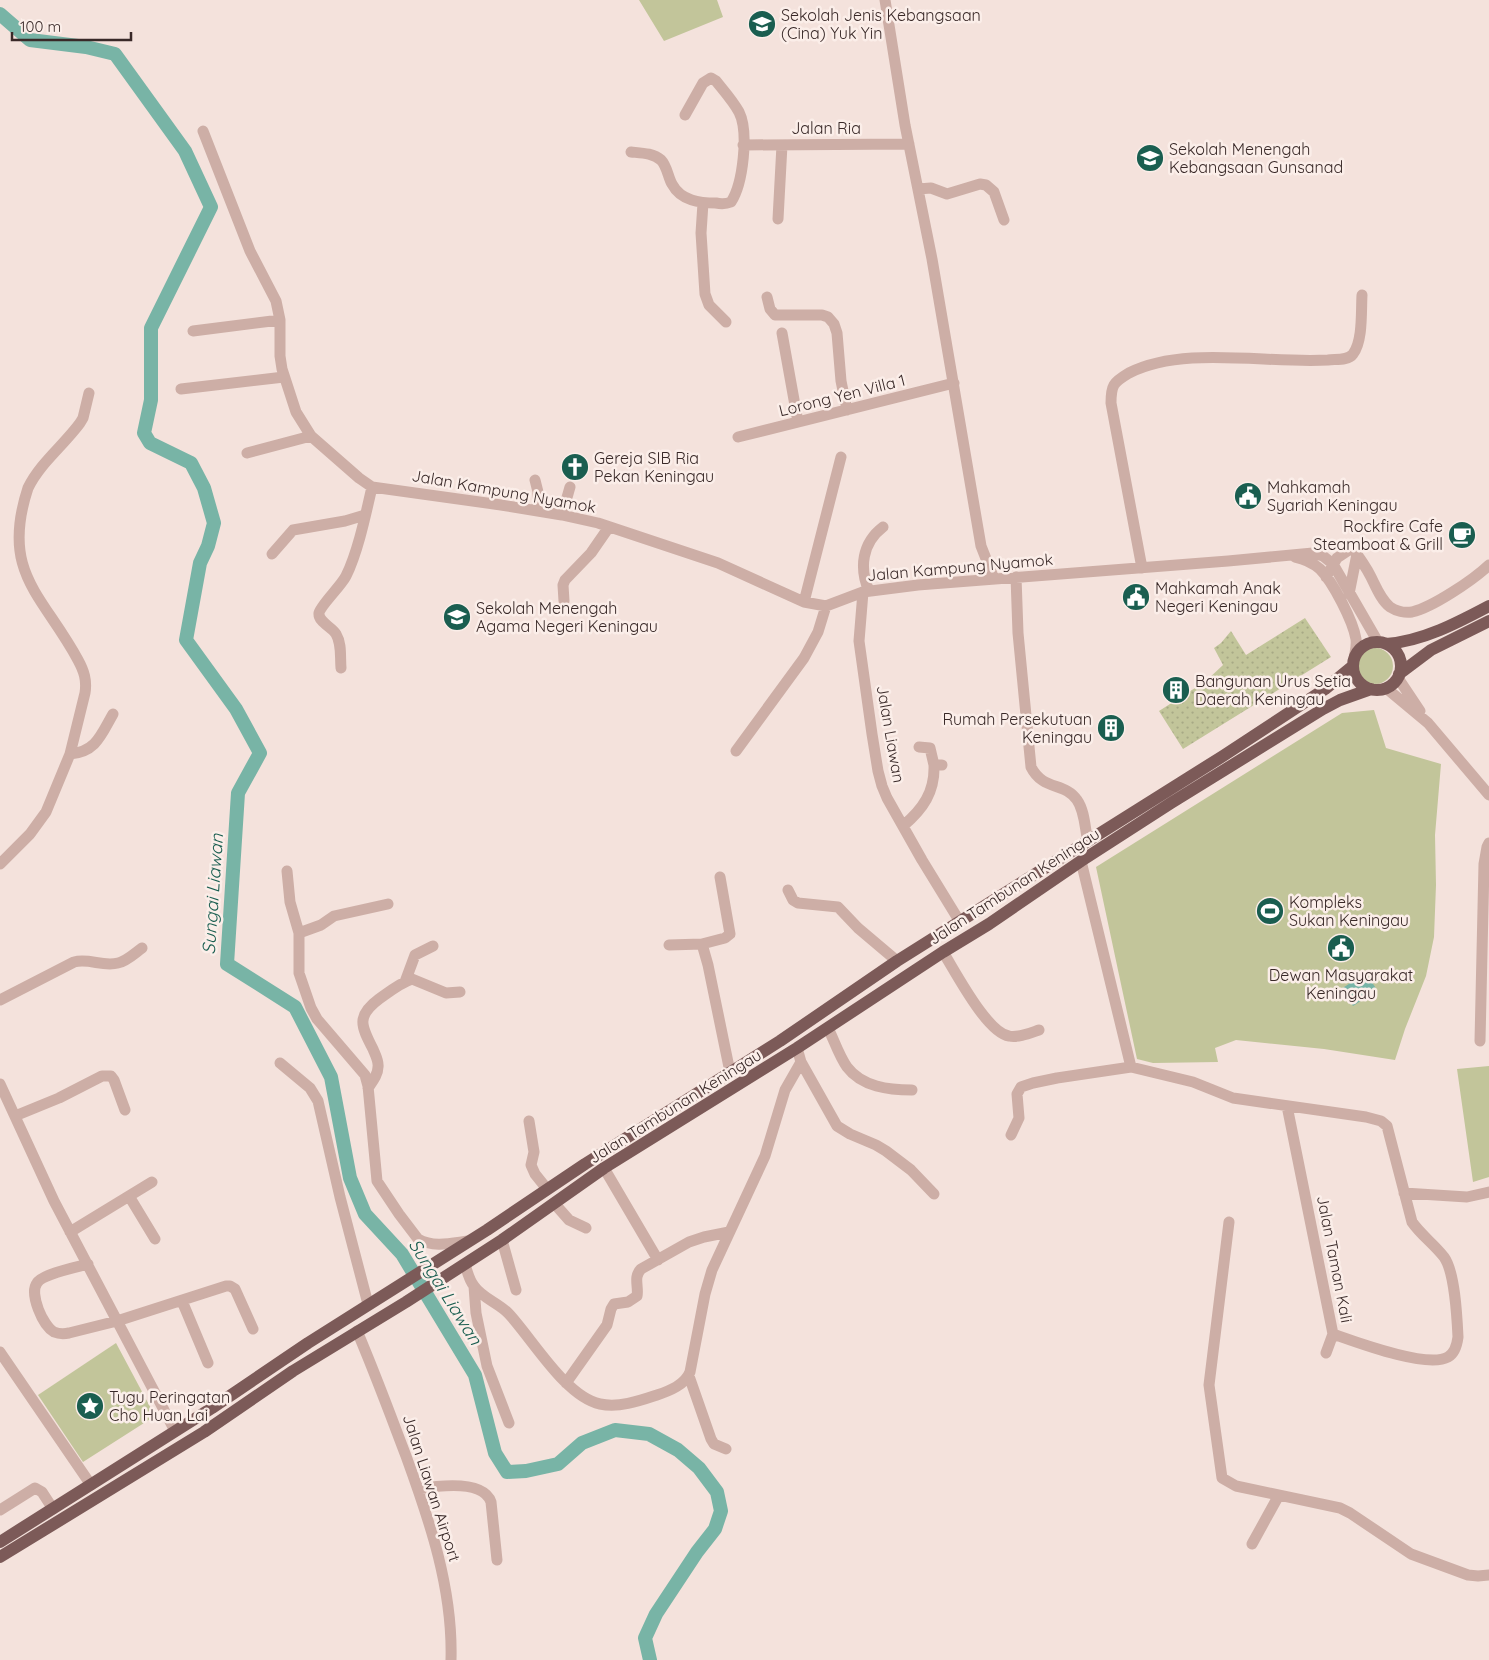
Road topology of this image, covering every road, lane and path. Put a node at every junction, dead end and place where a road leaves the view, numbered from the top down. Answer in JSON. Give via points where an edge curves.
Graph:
{"nodes":[{"id":1,"x":885,"y":0,"type":"edge"},
{"id":2,"x":685,"y":115,"type":"dead end"},
{"id":3,"x":203,"y":130,"type":"dead end"},
{"id":4,"x":908,"y":144,"type":"junction"},
{"id":5,"x":743,"y":145,"type":"junction"},
{"id":6,"x":782,"y":145,"type":"junction"},
{"id":7,"x":631,"y":152,"type":"dead end"},
{"id":8,"x":918,"y":189,"type":"junction"},
{"id":9,"x":703,"y":203,"type":"junction"},
{"id":10,"x":778,"y":219,"type":"dead end"},
{"id":11,"x":1004,"y":220,"type":"dead end"},
{"id":12,"x":1362,"y":295,"type":"dead end"},
{"id":13,"x":767,"y":297,"type":"dead end"},
{"id":14,"x":280,"y":320,"type":"junction"},
{"id":15,"x":726,"y":322,"type":"dead end"},
{"id":16,"x":193,"y":331,"type":"dead end"},
{"id":17,"x":782,"y":333,"type":"dead end"},
{"id":18,"x":284,"y":377,"type":"junction"},
{"id":19,"x":954,"y":383,"type":"junction"},
{"id":20,"x":181,"y":389,"type":"dead end"},
{"id":21,"x":89,"y":393,"type":"dead end"},
{"id":22,"x":847,"y":410,"type":"junction"},
{"id":23,"x":798,"y":422,"type":"junction"},
{"id":24,"x":311,"y":436,"type":"junction"},
{"id":25,"x":738,"y":437,"type":"dead end"},
{"id":26,"x":247,"y":453,"type":"dead end"},
{"id":27,"x":841,"y":457,"type":"dead end"},
{"id":28,"x":535,"y":480,"type":"dead end"},
{"id":29,"x":372,"y":487,"type":"junction"},
{"id":30,"x":570,"y":487,"type":"dead end"},
{"id":31,"x":537,"y":510,"type":"junction"},
{"id":32,"x":365,"y":515,"type":"junction"},
{"id":33,"x":562,"y":515,"type":"junction"},
{"id":34,"x":609,"y":527,"type":"junction"},
{"id":35,"x":883,"y":528,"type":"dead end"},
{"id":36,"x":1352,"y":551,"type":"junction"},
{"id":37,"x":1313,"y":553,"type":"junction"},
{"id":38,"x":272,"y":554,"type":"dead end"},
{"id":39,"x":1289,"y":556,"type":"junction"},
{"id":40,"x":1333,"y":564,"type":"junction"},
{"id":41,"x":1489,"y":566,"type":"edge"},
{"id":42,"x":1142,"y":568,"type":"junction"},
{"id":43,"x":1016,"y":577,"type":"junction"},
{"id":44,"x":1326,"y":577,"type":"junction"},
{"id":45,"x":1371,"y":577,"type":"junction"},
{"id":46,"x":994,"y":579,"type":"junction"},
{"id":47,"x":1351,"y":582,"type":"junction"},
{"id":48,"x":866,"y":592,"type":"junction"},
{"id":49,"x":1349,"y":594,"type":"junction"},
{"id":50,"x":564,"y":601,"type":"dead end"},
{"id":51,"x":804,"y":602,"type":"junction"},
{"id":52,"x":826,"y":606,"type":"junction"},
{"id":53,"x":1489,"y":606,"type":"edge"},
{"id":54,"x":1489,"y":621,"type":"edge"},
{"id":55,"x":1382,"y":643,"type":"junction"},
{"id":56,"x":1354,"y":663,"type":"junction"},
{"id":57,"x":341,"y":668,"type":"dead end"},
{"id":58,"x":1399,"y":676,"type":"junction"},
{"id":59,"x":1386,"y":688,"type":"junction"},
{"id":60,"x":1371,"y":689,"type":"junction"},
{"id":61,"x":113,"y":714,"type":"dead end"},
{"id":62,"x":1428,"y":724,"type":"junction"},
{"id":63,"x":920,"y":747,"type":"dead end"},
{"id":64,"x":736,"y":751,"type":"dead end"},
{"id":65,"x":70,"y":754,"type":"junction"},
{"id":66,"x":1489,"y":795,"type":"edge"},
{"id":67,"x":902,"y":826,"type":"junction"},
{"id":68,"x":1088,"y":842,"type":"junction"},
{"id":69,"x":1489,"y":843,"type":"edge"},
{"id":70,"x":1081,"y":861,"type":"junction"},
{"id":71,"x":0,"y":864,"type":"edge"},
{"id":72,"x":288,"y":871,"type":"dead end"},
{"id":73,"x":720,"y":877,"type":"dead end"},
{"id":74,"x":788,"y":890,"type":"dead end"},
{"id":75,"x":388,"y":904,"type":"dead end"},
{"id":76,"x":960,"y":922,"type":"junction"},
{"id":77,"x":299,"y":933,"type":"junction"},
{"id":78,"x":702,"y":944,"type":"junction"},
{"id":79,"x":669,"y":945,"type":"dead end"},
{"id":80,"x":433,"y":946,"type":"dead end"},
{"id":81,"x":142,"y":948,"type":"dead end"},
{"id":82,"x":943,"y":952,"type":"junction"},
{"id":83,"x":897,"y":961,"type":"junction"},
{"id":84,"x":405,"y":982,"type":"junction"},
{"id":85,"x":460,"y":992,"type":"dead end"},
{"id":86,"x":0,"y":1000,"type":"edge"},
{"id":87,"x":828,"y":1028,"type":"junction"},
{"id":88,"x":1039,"y":1030,"type":"dead end"},
{"id":89,"x":1480,"y":1041,"type":"dead end"},
{"id":90,"x":798,"y":1048,"type":"junction"},
{"id":91,"x":801,"y":1062,"type":"junction"},
{"id":92,"x":280,"y":1063,"type":"dead end"},
{"id":93,"x":1132,"y":1067,"type":"junction"},
{"id":94,"x":730,"y":1072,"type":"junction"},
{"id":95,"x":0,"y":1084,"type":"edge"},
{"id":96,"x":368,"y":1088,"type":"junction"},
{"id":97,"x":912,"y":1090,"type":"dead end"},
{"id":98,"x":1287,"y":1106,"type":"junction"},
{"id":99,"x":125,"y":1110,"type":"dead end"},
{"id":100,"x":15,"y":1116,"type":"junction"},
{"id":101,"x":529,"y":1121,"type":"dead end"},
{"id":102,"x":1011,"y":1136,"type":"dead end"},
{"id":103,"x":604,"y":1168,"type":"junction"},
{"id":104,"x":152,"y":1182,"type":"dead end"},
{"id":105,"x":547,"y":1189,"type":"junction"},
{"id":106,"x":1489,"y":1192,"type":"edge"},
{"id":107,"x":1404,"y":1193,"type":"junction"},
{"id":108,"x":934,"y":1194,"type":"dead end"},
{"id":109,"x":129,"y":1196,"type":"junction"},
{"id":110,"x":551,"y":1205,"type":"junction"},
{"id":111,"x":1229,"y":1222,"type":"dead end"},
{"id":112,"x":586,"y":1228,"type":"dead end"},
{"id":113,"x":70,"y":1232,"type":"junction"},
{"id":114,"x":483,"y":1232,"type":"junction"},
{"id":115,"x":729,"y":1232,"type":"junction"},
{"id":116,"x":155,"y":1240,"type":"dead end"},
{"id":117,"x":502,"y":1240,"type":"junction"},
{"id":118,"x":468,"y":1242,"type":"junction"},
{"id":119,"x":658,"y":1260,"type":"junction"},
{"id":120,"x":88,"y":1264,"type":"junction"},
{"id":121,"x":465,"y":1264,"type":"junction"},
{"id":122,"x":474,"y":1286,"type":"junction"},
{"id":123,"x":516,"y":1290,"type":"dead end"},
{"id":124,"x":182,"y":1301,"type":"junction"},
{"id":125,"x":368,"y":1304,"type":"junction"},
{"id":126,"x":117,"y":1321,"type":"junction"},
{"id":127,"x":253,"y":1330,"type":"dead end"},
{"id":128,"x":357,"y":1332,"type":"junction"},
{"id":129,"x":1333,"y":1334,"type":"junction"},
{"id":130,"x":0,"y":1353,"type":"edge"},
{"id":131,"x":1326,"y":1353,"type":"dead end"},
{"id":132,"x":208,"y":1363,"type":"dead end"},
{"id":133,"x":689,"y":1376,"type":"junction"},
{"id":134,"x":566,"y":1383,"type":"junction"},
{"id":135,"x":509,"y":1423,"type":"dead end"},
{"id":136,"x":175,"y":1431,"type":"junction"},
{"id":137,"x":726,"y":1449,"type":"dead end"},
{"id":138,"x":91,"y":1485,"type":"junction"},
{"id":139,"x":418,"y":1489,"type":"junction"},
{"id":140,"x":1279,"y":1495,"type":"junction"},
{"id":141,"x":53,"y":1509,"type":"junction"},
{"id":142,"x":0,"y":1510,"type":"edge"},
{"id":143,"x":0,"y":1542,"type":"edge"},
{"id":144,"x":1252,"y":1544,"type":"dead end"},
{"id":145,"x":0,"y":1558,"type":"edge"},
{"id":146,"x":497,"y":1560,"type":"dead end"},
{"id":147,"x":1489,"y":1575,"type":"edge"},
{"id":148,"x":451,"y":1660,"type":"edge"}],
"edges":[{"from":1,"to":4,"type":"street"},
{"from":2,"to":5,"type":"street","via":[[703,83],[713,78],[739,111]]},
{"from":3,"to":14,"type":"street","name":"Jalan Kampung Nyamok","via":[[250,251],[274,294]]},
{"from":4,"to":6,"type":"street","name":"Jalan Ria"},
{"from":4,"to":8,"type":"street"},
{"from":5,"to":6,"type":"street","name":"Jalan Ria"},
{"from":5,"to":9,"type":"street","via":[[740,177],[732,201],[728,204]]},
{"from":6,"to":10,"type":"street"},
{"from":7,"to":9,"type":"street","via":[[660,159],[678,192],[689,200]]},
{"from":8,"to":11,"type":"street","via":[[931,188],[947,194],[986,184],[994,192]]},
{"from":8,"to":19,"type":"street"},
{"from":9,"to":15,"type":"street","via":[[701,233],[705,294],[709,305]]},
{"from":12,"to":42,"type":"street","via":[[1359,345],[1352,356],[1316,360],[1169,360],[1144,366],[1114,384],[1111,403]]},
{"from":13,"to":22,"type":"street","via":[[775,315],[822,315],[834,324]]},
{"from":14,"to":16,"type":"street"},
{"from":14,"to":18,"type":"street","name":"Jalan Kampung Nyamok","via":[[280,356]]},
{"from":17,"to":23,"type":"street"},
{"from":18,"to":20,"type":"street"},
{"from":18,"to":24,"type":"street","name":"Jalan Kampung Nyamok","via":[[296,412]]},
{"from":19,"to":22,"type":"street","name":"Lorong Yen Villa 1"},
{"from":19,"to":46,"type":"street","via":[[981,546]]},
{"from":21,"to":65,"type":"street","via":[[80,423],[27,489],[16,519],[12,548],[17,570],[75,652],[84,671],[85,692]]},
{"from":22,"to":23,"type":"street","name":"Lorong Yen Villa 1"},
{"from":23,"to":25,"type":"street","name":"Lorong Yen Villa 1"},
{"from":24,"to":26,"type":"street"},
{"from":24,"to":29,"type":"street","name":"Jalan Kampung Nyamok"},
{"from":27,"to":51,"type":"street"},
{"from":28,"to":31,"type":"street"},
{"from":29,"to":31,"type":"street","name":"Jalan Kampung Nyamok"},
{"from":29,"to":32,"type":"street"},
{"from":30,"to":33,"type":"street"},
{"from":31,"to":33,"type":"street","name":"Jalan Kampung Nyamok"},
{"from":32,"to":38,"type":"street","via":[[293,530]]},
{"from":32,"to":57,"type":"street","via":[[346,577],[319,613],[338,637]]},
{"from":33,"to":34,"type":"street","name":"Jalan Kampung Nyamok"},
{"from":34,"to":50,"type":"street","via":[[591,553],[565,580]]},
{"from":34,"to":51,"type":"street","name":"Jalan Kampung Nyamok","via":[[718,563]]},
{"from":35,"to":48,"type":"street","name":"Jalan Liawan","via":[[868,544],[863,568]]},
{"from":36,"to":37,"type":"street","name":"Jalan Kampung Nyamok"},
{"from":36,"to":40,"type":"street","via":[[1337,558]]},
{"from":36,"to":45,"type":"street"},
{"from":36,"to":47,"type":"street"},
{"from":37,"to":39,"type":"street","name":"Jalan Kampung Nyamok"},
{"from":37,"to":40,"type":"street"},
{"from":39,"to":42,"type":"street","name":"Jalan Kampung Nyamok"},
{"from":39,"to":44,"type":"street","name":"Jalan Kampung Nyamok","via":[[1308,561]]},
{"from":40,"to":44,"type":"street"},
{"from":40,"to":49,"type":"street"},
{"from":41,"to":45,"type":"street","via":[[1445,596],[1410,612],[1390,607]]},
{"from":42,"to":43,"type":"street","name":"Jalan Kampung Nyamok"},
{"from":43,"to":46,"type":"street","name":"Jalan Kampung Nyamok"},
{"from":43,"to":68,"type":"street","via":[[1031,767],[1039,780],[1076,798]]},
{"from":44,"to":56,"type":"street","name":"Jalan Kampung Nyamok","via":[[1353,627],[1356,644]]},
{"from":45,"to":47,"type":"street","via":[[1360,574]]},
{"from":46,"to":48,"type":"street","name":"Jalan Kampung Nyamok"},
{"from":47,"to":49,"type":"street"},
{"from":48,"to":52,"type":"street","name":"Jalan Kampung Nyamok"},
{"from":48,"to":67,"type":"street","name":"Jalan Liawan","via":[[859,641],[878,771],[887,798]]},
{"from":49,"to":55,"type":"street"},
{"from":51,"to":52,"type":"street","name":"Jalan Kampung Nyamok"},
{"from":52,"to":64,"type":"street","via":[[818,632],[804,658]]},
{"from":53,"to":55,"type":"main road","via":[[1413,640]]},
{"from":54,"to":58,"type":"main road","via":[[1431,650]]},
{"from":55,"to":56,"type":"main road","via":[[1363,646]]},
{"from":55,"to":58,"type":"main road","via":[[1397,653],[1401,667]]},
{"from":56,"to":60,"type":"main road","via":[[1358,681]]},
{"from":56,"to":68,"type":"main road","name":"Jalan Tambunan Keningau","via":[[1325,689]]},
{"from":58,"to":59,"type":"main road"},
{"from":58,"to":62,"type":"street"},
{"from":59,"to":60,"type":"main road"},
{"from":59,"to":62,"type":"street"},
{"from":60,"to":70,"type":"main road","name":"Jalan Tambunan Keningau","via":[[1323,709]]},
{"from":61,"to":65,"type":"street","via":[[95,745],[85,752]]},
{"from":62,"to":66,"type":"street"},
{"from":63,"to":67,"type":"street","via":[[930,748],[938,765],[928,796],[917,814]]},
{"from":65,"to":71,"type":"street","via":[[46,812],[30,834]]},
{"from":67,"to":76,"type":"street","name":"Jalan Liawan"},
{"from":68,"to":76,"type":"main road","name":"Jalan Tambunan Keningau"},
{"from":69,"to":89,"type":"street","via":[[1484,855]]},
{"from":70,"to":82,"type":"main road","name":"Jalan Tambunan Keningau"},
{"from":70,"to":93,"type":"street"},
{"from":72,"to":77,"type":"street","via":[[290,902]]},
{"from":73,"to":78,"type":"street","via":[[730,934]]},
{"from":74,"to":83,"type":"street","via":[[798,903],[838,907]]},
{"from":75,"to":77,"type":"street","via":[[334,916]]},
{"from":76,"to":83,"type":"main road","name":"Jalan Tambunan Keningau"},
{"from":77,"to":96,"type":"street","via":[[299,973],[311,1008],[361,1069]]},
{"from":78,"to":79,"type":"street"},
{"from":78,"to":94,"type":"street"},
{"from":80,"to":84,"type":"street","via":[[415,955]]},
{"from":81,"to":86,"type":"street","via":[[117,963],[74,962]]},
{"from":82,"to":87,"type":"main road","name":"Jalan Tambunan Keningau"},
{"from":82,"to":88,"type":"street","via":[[993,1029],[1009,1037]]},
{"from":83,"to":94,"type":"main road","name":"Jalan Tambunan Keningau"},
{"from":84,"to":85,"type":"street","via":[[412,979],[446,993]]},
{"from":84,"to":96,"type":"street","via":[[368,1006],[362,1017],[362,1026],[376,1054],[378,1066]]},
{"from":87,"to":90,"type":"main road","name":"Jalan Tambunan Keningau"},
{"from":87,"to":97,"type":"street","via":[[840,1055],[853,1073],[880,1088]]},
{"from":90,"to":91,"type":"street"},
{"from":90,"to":103,"type":"main road","name":"Jalan Tambunan Keningau"},
{"from":91,"to":108,"type":"street","via":[[837,1126],[886,1151],[911,1170]]},
{"from":91,"to":115,"type":"street","via":[[785,1090],[765,1156]]},
{"from":92,"to":125,"type":"street","via":[[310,1088],[318,1101]]},
{"from":93,"to":98,"type":"street","via":[[1193,1082],[1233,1098]]},
{"from":93,"to":102,"type":"street","via":[[1021,1087],[1017,1094],[1019,1118]]},
{"from":94,"to":105,"type":"main road","name":"Jalan Tambunan Keningau"},
{"from":95,"to":100,"type":"street"},
{"from":96,"to":118,"type":"street","via":[[378,1184],[418,1239],[428,1244]]},
{"from":98,"to":107,"type":"street","name":"Jalan Taman Kali","via":[[1384,1123]]},
{"from":98,"to":129,"type":"street","name":"Jalan Taman Kali"},
{"from":99,"to":100,"type":"street","via":[[114,1080],[106,1076]]},
{"from":100,"to":113,"type":"street"},
{"from":101,"to":105,"type":"street","via":[[534,1152],[530,1165]]},
{"from":103,"to":110,"type":"main road","name":"Jalan Tambunan Keningau"},
{"from":103,"to":119,"type":"street"},
{"from":104,"to":109,"type":"street"},
{"from":105,"to":114,"type":"main road","name":"Jalan Tambunan Keningau"},
{"from":106,"to":107,"type":"street","via":[[1466,1197]]},
{"from":107,"to":129,"type":"street","name":"Jalan Taman Kali","via":[[1412,1222],[1450,1267],[1458,1337],[1454,1352],[1442,1359],[1421,1359]]},
{"from":109,"to":113,"type":"street"},
{"from":109,"to":116,"type":"street"},
{"from":110,"to":112,"type":"street"},
{"from":110,"to":114,"type":"main road","via":[[498,1232]]},
{"from":110,"to":117,"type":"main road","name":"Jalan Tambunan Keningau"},
{"from":111,"to":140,"type":"street","via":[[1210,1385],[1221,1475],[1236,1486]]},
{"from":113,"to":120,"type":"street"},
{"from":114,"to":118,"type":"main road","name":"Jalan Tambunan Keningau"},
{"from":115,"to":119,"type":"street","via":[[689,1242]]},
{"from":115,"to":133,"type":"street","via":[[707,1285]]},
{"from":117,"to":121,"type":"main road","name":"Jalan Tambunan Keningau"},
{"from":117,"to":123,"type":"street"},
{"from":118,"to":125,"type":"main road","name":"Jalan Tambunan Keningau"},
{"from":119,"to":134,"type":"street","via":[[638,1272],[637,1296],[628,1302],[614,1304],[607,1325]]},
{"from":120,"to":126,"type":"street"},
{"from":120,"to":126,"type":"street","via":[[37,1282],[35,1294],[42,1318],[52,1331],[62,1334]]},
{"from":121,"to":122,"type":"street"},
{"from":121,"to":128,"type":"main road","name":"Jalan Tambunan Keningau"},
{"from":122,"to":134,"type":"street","via":[[508,1313]]},
{"from":122,"to":135,"type":"street","via":[[487,1366]]},
{"from":124,"to":126,"type":"street"},
{"from":124,"to":127,"type":"street","via":[[230,1286]]},
{"from":124,"to":132,"type":"street"},
{"from":125,"to":136,"type":"main road","name":"Jalan Tambunan Keningau"},
{"from":126,"to":136,"type":"street"},
{"from":128,"to":139,"type":"street","name":"Jalan Liawan Airport"},
{"from":128,"to":145,"type":"main road","name":"Jalan Tambunan Keningau","via":[[204,1432]]},
{"from":129,"to":131,"type":"street"},
{"from":130,"to":138,"type":"street"},
{"from":133,"to":134,"type":"street","via":[[665,1392],[620,1405],[592,1401]]},
{"from":133,"to":137,"type":"street","via":[[711,1439]]},
{"from":136,"to":138,"type":"main road","name":"Jalan Tambunan Keningau"},
{"from":138,"to":141,"type":"main road","name":"Jalan Tambunan Keningau"},
{"from":139,"to":146,"type":"street","via":[[468,1487],[486,1494],[491,1502]]},
{"from":139,"to":148,"type":"street","name":"Jalan Liawan Airport","via":[[447,1594]]},
{"from":140,"to":144,"type":"street"},
{"from":140,"to":147,"type":"street","via":[[1345,1510],[1411,1554],[1468,1575]]},
{"from":141,"to":142,"type":"street","via":[[42,1492],[35,1488]]},
{"from":141,"to":143,"type":"main road","name":"Jalan Tambunan Keningau"}]}
